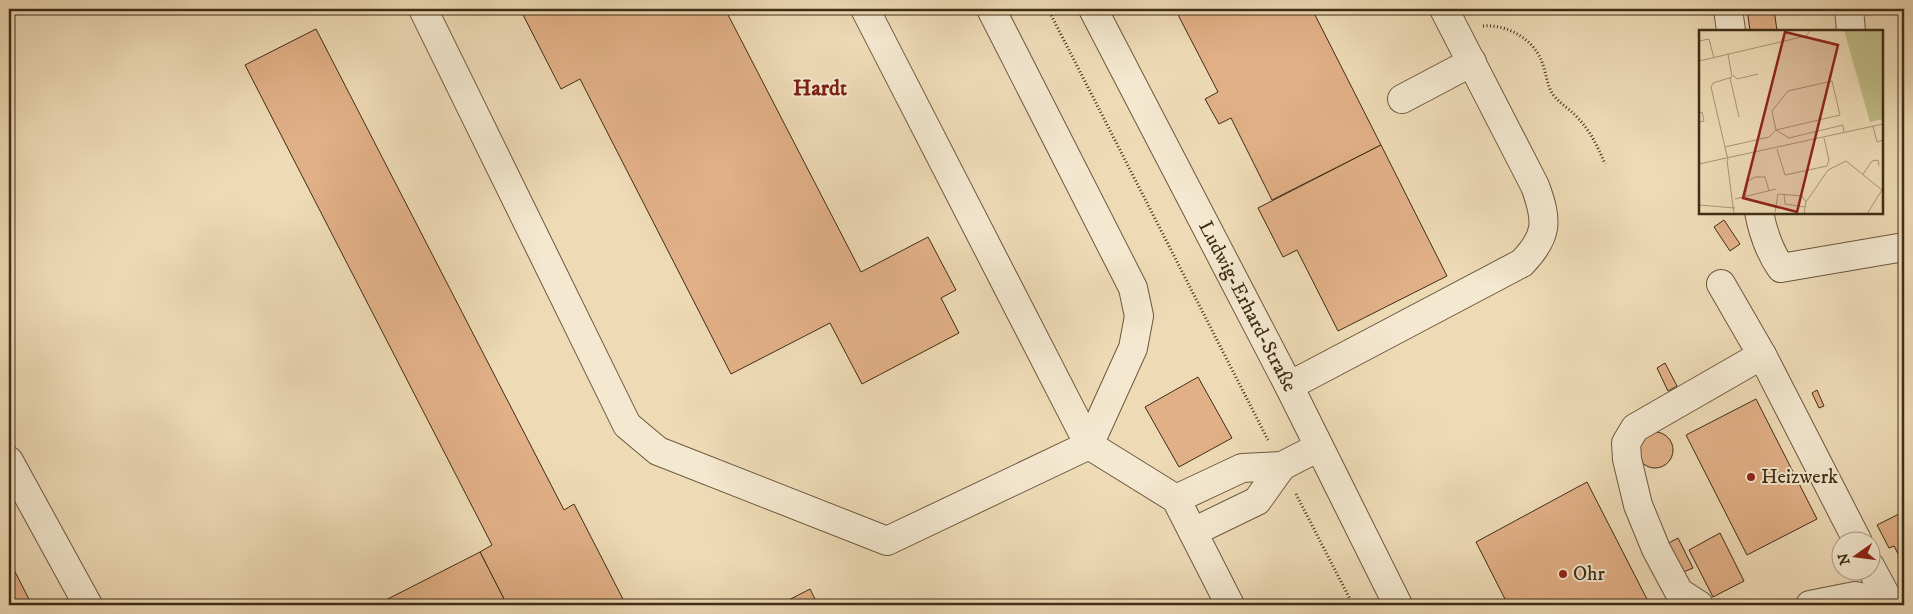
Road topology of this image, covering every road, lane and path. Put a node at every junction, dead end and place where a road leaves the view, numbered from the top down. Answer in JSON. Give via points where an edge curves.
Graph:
{"nodes":[{"id":1,"x":424,"y":9,"type":"edge"},
{"id":2,"x":865,"y":9,"type":"edge"},
{"id":3,"x":991,"y":9,"type":"edge"},
{"id":4,"x":1048,"y":9,"type":"edge"},
{"id":5,"x":1093,"y":9,"type":"edge"},
{"id":6,"x":1728,"y":9,"type":"edge"},
{"id":7,"x":1849,"y":9,"type":"edge"},
{"id":8,"x":1450,"y":19,"type":"edge"},
{"id":9,"x":1731,"y":30,"type":"edge"},
{"id":10,"x":1851,"y":30,"type":"edge"},
{"id":11,"x":1472,"y":62,"type":"junction"},
{"id":12,"x":1402,"y":99,"type":"dead end"},
{"id":13,"x":1605,"y":164,"type":"dead end"},
{"id":14,"x":1759,"y":214,"type":"edge"},
{"id":15,"x":1904,"y":247,"type":"edge"},
{"id":16,"x":1721,"y":284,"type":"dead end"},
{"id":17,"x":1762,"y":355,"type":"junction"},
{"id":18,"x":1289,"y":386,"type":"junction"},
{"id":19,"x":1089,"y":445,"type":"junction"},
{"id":20,"x":1319,"y":447,"type":"junction"},
{"id":21,"x":9,"y":462,"type":"edge"},
{"id":22,"x":1282,"y":466,"type":"junction"},
{"id":23,"x":1176,"y":499,"type":"junction"},
{"id":24,"x":1193,"y":532,"type":"junction"},
{"id":25,"x":1853,"y":532,"type":"edge"},
{"id":26,"x":1878,"y":582,"type":"edge"},
{"id":27,"x":1890,"y":604,"type":"edge"},
{"id":28,"x":88,"y":605,"type":"edge"},
{"id":29,"x":1230,"y":605,"type":"edge"},
{"id":30,"x":1353,"y":605,"type":"edge"},
{"id":31,"x":1398,"y":605,"type":"edge"},
{"id":32,"x":1699,"y":605,"type":"edge"},
{"id":33,"x":1810,"y":605,"type":"edge"}],
"edges":[{"from":1,"to":19,"type":"street","via":[[627,425],[658,452],[887,541]]},
{"from":2,"to":19,"type":"street"},
{"from":3,"to":19,"type":"street","via":[[1132,288],[1139,316],[1133,348]]},
{"from":4,"to":22,"type":"path"},
{"from":5,"to":18,"type":"street","name":"Ludwig-Erhard-Straße"},
{"from":6,"to":9,"type":"street"},
{"from":7,"to":10,"type":"street"},
{"from":8,"to":11,"type":"street"},
{"from":8,"to":13,"type":"path","via":[[1492,26],[1525,38],[1540,56],[1550,91],[1588,128]]},
{"from":11,"to":12,"type":"street"},
{"from":11,"to":18,"type":"street","via":[[1543,207],[1544,228],[1536,248],[1522,263]]},
{"from":14,"to":15,"type":"street","via":[[1771,253],[1781,268]]},
{"from":16,"to":17,"type":"street"},
{"from":17,"to":25,"type":"street"},
{"from":17,"to":32,"type":"street","via":[[1635,428],[1626,443],[1638,505],[1656,549],[1679,592]]},
{"from":18,"to":20,"type":"street","name":"Ludwig-Erhard-Straße"},
{"from":19,"to":23,"type":"street"},
{"from":20,"to":22,"type":"street"},
{"from":20,"to":31,"type":"street","name":"Ludwig-Erhard-Straße"},
{"from":21,"to":28,"type":"street"},
{"from":22,"to":23,"type":"street","via":[[1242,468]]},
{"from":22,"to":24,"type":"street","via":[[1257,501]]},
{"from":22,"to":30,"type":"path"},
{"from":23,"to":24,"type":"street"},
{"from":24,"to":29,"type":"street"},
{"from":26,"to":27,"type":"street"},
{"from":27,"to":33,"type":"street","via":[[1855,596]]}]}
